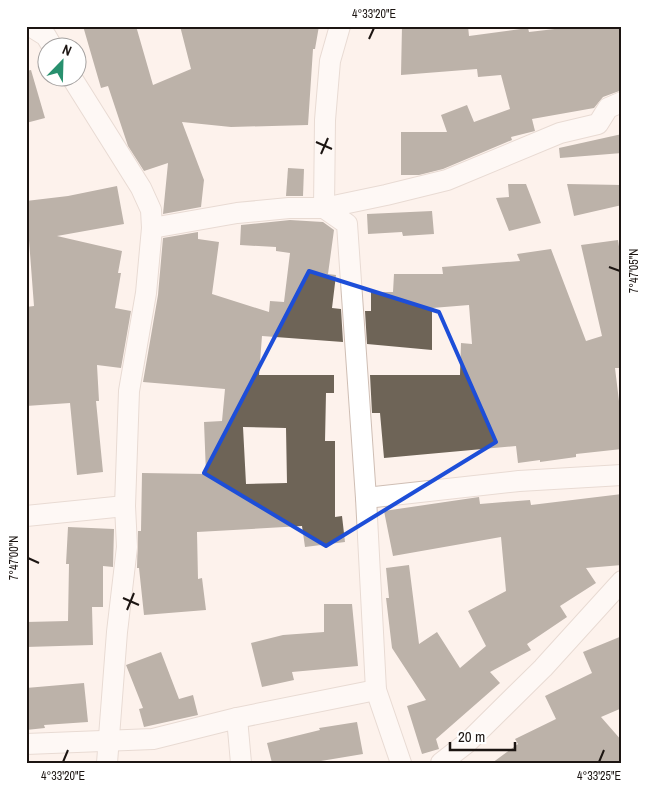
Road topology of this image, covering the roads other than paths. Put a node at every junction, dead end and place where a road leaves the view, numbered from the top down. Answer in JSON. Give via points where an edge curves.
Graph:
{"nodes":[{"id":1,"x":30,"y":26,"type":"edge"},
{"id":2,"x":340,"y":26,"type":"edge"},
{"id":3,"x":47,"y":38,"type":"edge"},
{"id":4,"x":78,"y":88,"type":"edge"},
{"id":5,"x":622,"y":102,"type":"edge"},
{"id":6,"x":324,"y":208,"type":"junction"},
{"id":7,"x":152,"y":228,"type":"junction"},
{"id":8,"x":622,"y":475,"type":"edge"},
{"id":9,"x":366,"y":498,"type":"junction"},
{"id":10,"x":125,"y":506,"type":"junction"},
{"id":11,"x":26,"y":516,"type":"edge"},
{"id":12,"x":622,"y":581,"type":"edge"},
{"id":13,"x":376,"y":690,"type":"junction"},
{"id":14,"x":238,"y":718,"type":"junction"},
{"id":15,"x":111,"y":741,"type":"junction"},
{"id":16,"x":26,"y":744,"type":"edge"},
{"id":17,"x":107,"y":763,"type":"edge"},
{"id":18,"x":241,"y":763,"type":"edge"},
{"id":19,"x":401,"y":763,"type":"edge"},
{"id":20,"x":441,"y":763,"type":"edge"}],
"edges":[{"from":1,"to":3,"type":"street"},
{"from":2,"to":6,"type":"street","via":[[330,61],[325,120]]},
{"from":4,"to":7,"type":"street","via":[[141,188],[151,210]]},
{"from":5,"to":6,"type":"street","via":[[608,108],[598,124],[560,133],[447,180]]},
{"from":6,"to":7,"type":"street","via":[[237,213]]},
{"from":6,"to":9,"type":"street","via":[[347,224]]},
{"from":7,"to":10,"type":"street","via":[[146,293],[129,391]]},
{"from":8,"to":9,"type":"street","via":[[519,481]]},
{"from":9,"to":13,"type":"street"},
{"from":10,"to":11,"type":"street"},
{"from":10,"to":15,"type":"street","via":[[127,546],[117,632]]},
{"from":12,"to":20,"type":"street","via":[[543,668],[468,742]]},
{"from":13,"to":14,"type":"street"},
{"from":13,"to":19,"type":"street"},
{"from":14,"to":15,"type":"street","via":[[153,739]]},
{"from":14,"to":18,"type":"street"},
{"from":15,"to":16,"type":"street"},
{"from":15,"to":17,"type":"street"}]}
